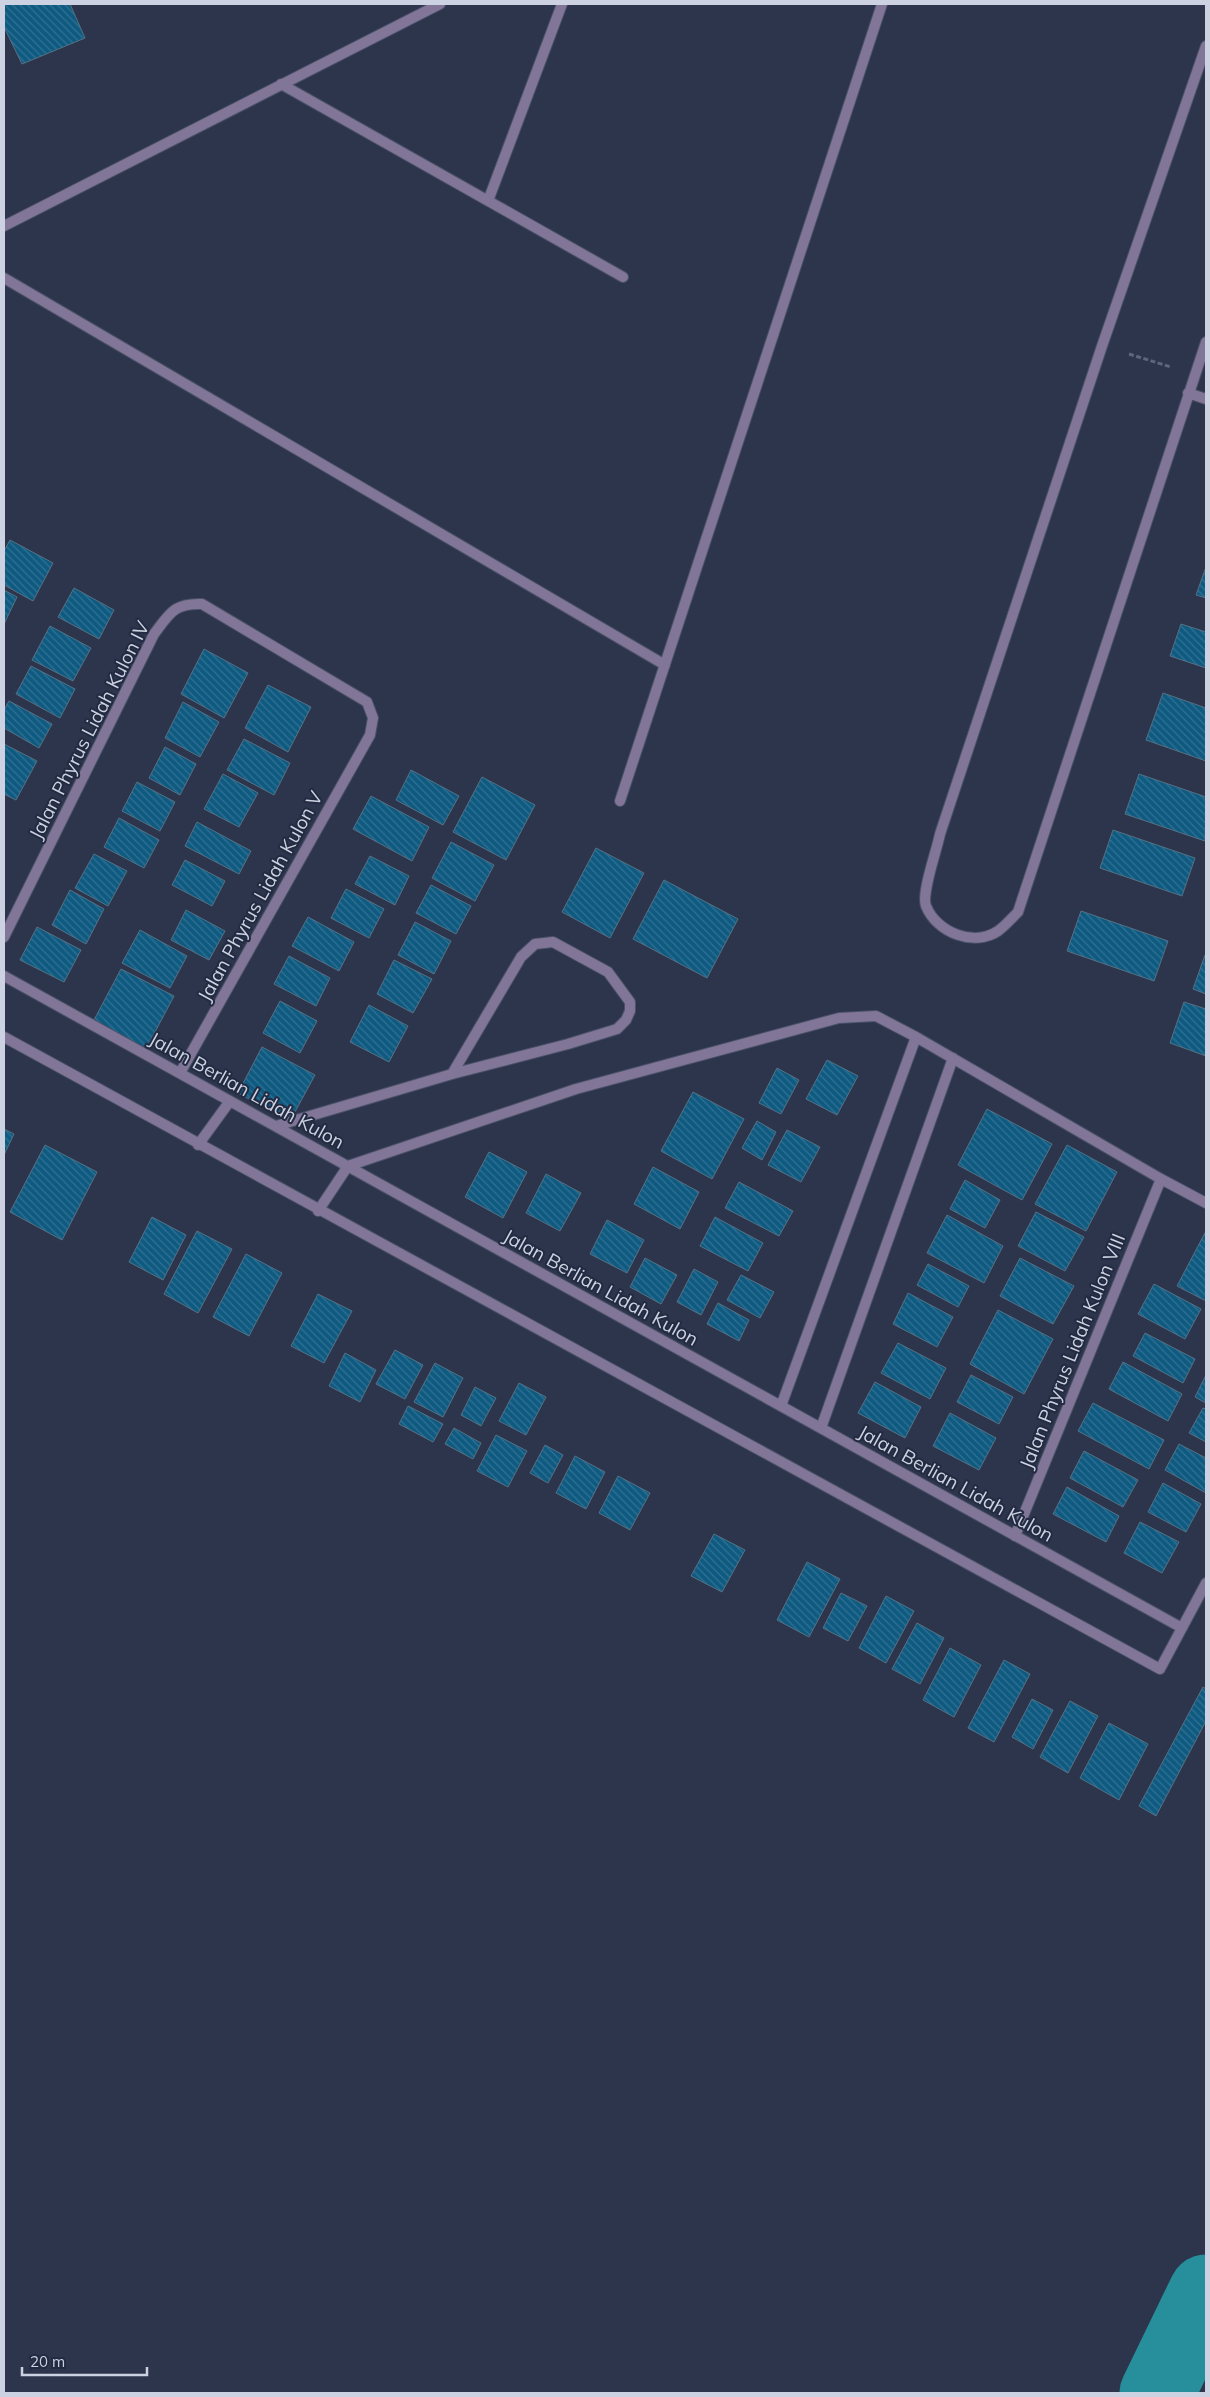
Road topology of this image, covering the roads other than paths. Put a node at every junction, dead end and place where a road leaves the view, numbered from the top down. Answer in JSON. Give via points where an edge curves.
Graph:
{"nodes":[{"id":1,"x":440,"y":4,"type":"edge"},
{"id":2,"x":562,"y":4,"type":"edge"},
{"id":3,"x":882,"y":4,"type":"edge"},
{"id":4,"x":1206,"y":46,"type":"edge"},
{"id":5,"x":281,"y":84,"type":"junction"},
{"id":6,"x":488,"y":201,"type":"junction"},
{"id":7,"x":4,"y":226,"type":"edge"},
{"id":8,"x":623,"y":277,"type":"dead end"},
{"id":9,"x":4,"y":278,"type":"edge"},
{"id":10,"x":1205,"y":348,"type":"edge"},
{"id":11,"x":1188,"y":393,"type":"junction"},
{"id":12,"x":1206,"y":399,"type":"edge"},
{"id":13,"x":665,"y":665,"type":"junction"},
{"id":14,"x":370,"y":735,"type":"joint"},
{"id":15,"x":620,"y":801,"type":"dead end"},
{"id":16,"x":4,"y":937,"type":"edge"},
{"id":17,"x":4,"y":976,"type":"edge"},
{"id":18,"x":4,"y":1037,"type":"edge"},
{"id":19,"x":916,"y":1037,"type":"junction"},
{"id":20,"x":953,"y":1058,"type":"junction"},
{"id":21,"x":180,"y":1073,"type":"junction"},
{"id":22,"x":452,"y":1074,"type":"junction"},
{"id":23,"x":230,"y":1101,"type":"junction"},
{"id":24,"x":276,"y":1126,"type":"junction"},
{"id":25,"x":198,"y":1144,"type":"junction"},
{"id":26,"x":348,"y":1166,"type":"junction"},
{"id":27,"x":1161,"y":1179,"type":"junction"},
{"id":28,"x":1206,"y":1203,"type":"edge"},
{"id":29,"x":318,"y":1211,"type":"junction"},
{"id":30,"x":781,"y":1406,"type":"junction"},
{"id":31,"x":821,"y":1428,"type":"junction"},
{"id":32,"x":1015,"y":1536,"type":"junction"},
{"id":33,"x":1206,"y":1583,"type":"edge"},
{"id":34,"x":1182,"y":1628,"type":"junction"}],
"edges":[{"from":1,"to":5,"type":"street"},
{"from":2,"to":6,"type":"street"},
{"from":3,"to":13,"type":"street"},
{"from":4,"to":11,"type":"street","via":[[1102,346],[940,834],[926,905],[950,933],[972,938],[997,932],[1018,912]]},
{"from":5,"to":6,"type":"street"},
{"from":5,"to":7,"type":"street"},
{"from":6,"to":8,"type":"street"},
{"from":9,"to":13,"type":"street"},
{"from":10,"to":11,"type":"street"},
{"from":11,"to":12,"type":"street"},
{"from":13,"to":15,"type":"street"},
{"from":14,"to":16,"type":"street","name":"Jalan Phyrus Lidah Kulon IV","via":[[373,718],[368,702],[202,604],[187,604],[174,609],[154,634]]},
{"from":14,"to":21,"type":"street","name":"Jalan Phyrus Lidah Kulon V"},
{"from":17,"to":21,"type":"street","name":"Jalan Berlian Lidah Kulon"},
{"from":18,"to":25,"type":"street"},
{"from":19,"to":20,"type":"street"},
{"from":19,"to":26,"type":"street","via":[[876,1016],[839,1018],[576,1089]]},
{"from":19,"to":30,"type":"street"},
{"from":20,"to":27,"type":"street"},
{"from":20,"to":31,"type":"street"},
{"from":21,"to":23,"type":"street","name":"Jalan Berlian Lidah Kulon"},
{"from":22,"to":22,"type":"street","via":[[617,1029],[626,1020],[630,1002],[608,972],[553,942],[535,944],[521,958]]},
{"from":22,"to":24,"type":"street"},
{"from":23,"to":24,"type":"street","name":"Jalan Berlian Lidah Kulon"},
{"from":23,"to":25,"type":"street"},
{"from":24,"to":26,"type":"street","name":"Jalan Berlian Lidah Kulon"},
{"from":25,"to":29,"type":"street"},
{"from":26,"to":29,"type":"street"},
{"from":26,"to":30,"type":"street","name":"Jalan Berlian Lidah Kulon"},
{"from":27,"to":28,"type":"street"},
{"from":27,"to":32,"type":"street","name":"Jalan Phyrus Lidah Kulon VIII"},
{"from":29,"to":34,"type":"street","via":[[1160,1670]]},
{"from":30,"to":31,"type":"street","name":"Jalan Berlian Lidah Kulon"},
{"from":31,"to":32,"type":"street","name":"Jalan Berlian Lidah Kulon"},
{"from":32,"to":34,"type":"street","name":"Jalan Berlian Lidah Kulon"},
{"from":33,"to":34,"type":"street"}]}
